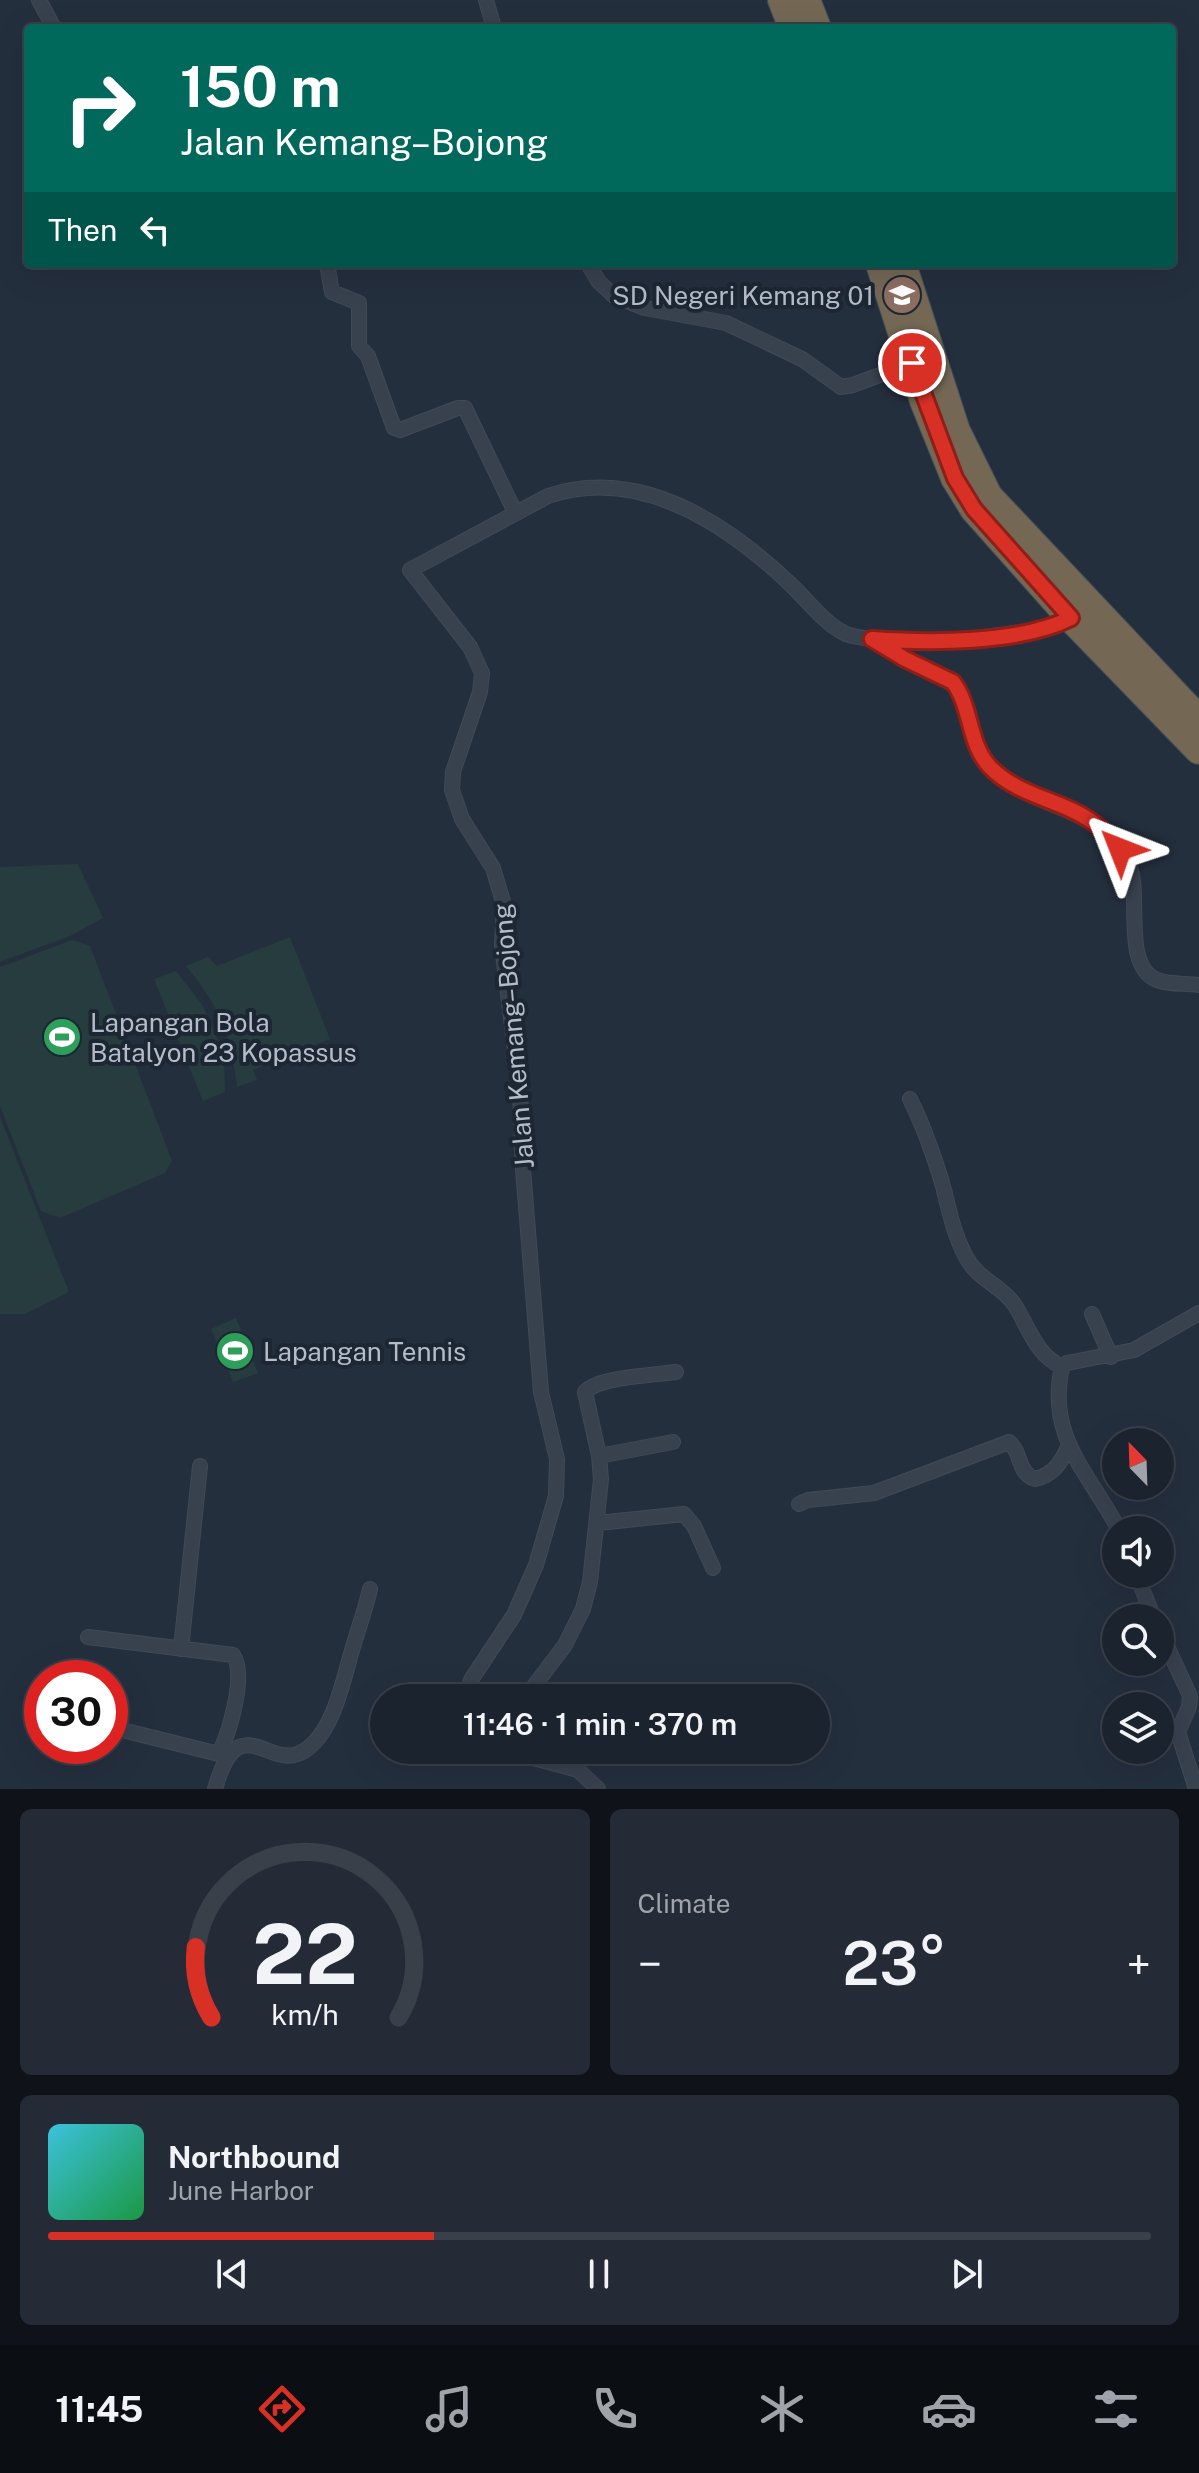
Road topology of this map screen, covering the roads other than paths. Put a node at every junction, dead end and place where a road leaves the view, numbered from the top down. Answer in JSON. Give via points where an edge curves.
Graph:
{"nodes":[{"id":1,"x":39,"y":0,"type":"edge"},
{"id":2,"x":486,"y":0,"type":"edge"},
{"id":3,"x":782,"y":0,"type":"edge"},
{"id":4,"x":806,"y":0,"type":"edge"},
{"id":5,"x":52,"y":24,"type":"edge"},
{"id":6,"x":493,"y":24,"type":"edge"},
{"id":7,"x":791,"y":24,"type":"edge"},
{"id":8,"x":815,"y":24,"type":"edge"},
{"id":9,"x":328,"y":268,"type":"edge"},
{"id":10,"x":591,"y":268,"type":"edge"},
{"id":11,"x":881,"y":268,"type":"edge"},
{"id":12,"x":903,"y":268,"type":"edge"},
{"id":13,"x":912,"y":363,"type":"junction"},
{"id":14,"x":515,"y":512,"type":"junction"},
{"id":15,"x":1079,"y":610,"type":"junction"},
{"id":16,"x":872,"y":639,"type":"junction"},
{"id":17,"x":1199,"y":720,"type":"edge"},
{"id":18,"x":1199,"y":750,"type":"edge"},
{"id":19,"x":1199,"y":985,"type":"edge"},
{"id":20,"x":910,"y":1099,"type":"dead end"},
{"id":21,"x":1199,"y":1313,"type":"edge"},
{"id":22,"x":1092,"y":1314,"type":"dead end"},
{"id":23,"x":1111,"y":1357,"type":"junction"},
{"id":24,"x":1062,"y":1367,"type":"junction"},
{"id":25,"x":676,"y":1372,"type":"dead end"},
{"id":26,"x":673,"y":1442,"type":"dead end"},
{"id":27,"x":1068,"y":1447,"type":"junction"},
{"id":28,"x":599,"y":1456,"type":"junction"},
{"id":29,"x":200,"y":1466,"type":"dead end"},
{"id":30,"x":799,"y":1504,"type":"dead end"},
{"id":31,"x":1110,"y":1516,"type":"edge"},
{"id":32,"x":598,"y":1523,"type":"junction"},
{"id":33,"x":713,"y":1568,"type":"dead end"},
{"id":34,"x":370,"y":1589,"type":"dead end"},
{"id":35,"x":88,"y":1637,"type":"dead end"},
{"id":36,"x":181,"y":1649,"type":"junction"},
{"id":37,"x":1174,"y":1661,"type":"edge"},
{"id":38,"x":470,"y":1684,"type":"edge"},
{"id":39,"x":536,"y":1684,"type":"edge"},
{"id":40,"x":128,"y":1732,"type":"edge"},
{"id":41,"x":223,"y":1757,"type":"junction"},
{"id":42,"x":556,"y":1764,"type":"edge"},
{"id":43,"x":215,"y":1789,"type":"edge"},
{"id":44,"x":598,"y":1789,"type":"edge"},
{"id":45,"x":1196,"y":1789,"type":"edge"}],
"edges":[{"from":1,"to":5,"type":"street"},
{"from":2,"to":6,"type":"street"},
{"from":3,"to":7,"type":"highway"},
{"from":4,"to":8,"type":"highway"},
{"from":9,"to":14,"type":"street","via":[[332,292],[359,302],[359,348],[368,356],[394,428],[463,407]]},
{"from":10,"to":13,"type":"street","via":[[606,290],[624,301],[726,323],[802,359],[841,387]]},
{"from":11,"to":13,"type":"highway"},
{"from":12,"to":15,"type":"highway","via":[[971,465],[988,496]]},
{"from":13,"to":15,"type":"highway","via":[[955,478],[974,509]]},
{"from":14,"to":16,"type":"street","name":"Jalan Kemang–Bojong","via":[[581,487],[611,487],[665,499],[764,560],[837,628]]},
{"from":14,"to":38,"type":"street","name":"Jalan Kemang–Bojong","via":[[410,570],[470,647],[482,673],[452,790],[462,819],[493,868],[504,905],[502,946],[520,1090],[541,1392],[557,1459],[556,1496],[536,1565],[514,1615]]},
{"from":15,"to":16,"type":"street","name":"Jalan Kemang–Bojong","via":[[1058,625],[1032,630],[936,642]]},
{"from":15,"to":17,"type":"highway"},
{"from":15,"to":18,"type":"highway"},
{"from":16,"to":19,"type":"street","via":[[953,682],[982,758],[999,775],[1016,788],[1084,817],[1109,836],[1129,864],[1136,947],[1145,970],[1166,983]]},
{"from":20,"to":24,"type":"street","via":[[970,1264],[1011,1300],[1033,1341]]},
{"from":21,"to":23,"type":"street","via":[[1134,1350]]},
{"from":22,"to":23,"type":"street"},
{"from":23,"to":24,"type":"street"},
{"from":24,"to":27,"type":"street","via":[[1061,1420]]},
{"from":25,"to":28,"type":"street","via":[[588,1388],[585,1397]]},
{"from":26,"to":28,"type":"street"},
{"from":27,"to":30,"type":"street","via":[[1062,1462],[1035,1479],[1023,1471],[1009,1442],[874,1493]]},
{"from":27,"to":31,"type":"street"},
{"from":28,"to":32,"type":"street"},
{"from":29,"to":36,"type":"street"},
{"from":32,"to":33,"type":"street","via":[[684,1514]]},
{"from":32,"to":39,"type":"street","via":[[583,1609],[565,1645]]},
{"from":34,"to":41,"type":"street","via":[[337,1702],[311,1745],[291,1756],[246,1745]]},
{"from":35,"to":36,"type":"street"},
{"from":36,"to":41,"type":"street","via":[[225,1652],[236,1659],[232,1720]]},
{"from":37,"to":45,"type":"street","via":[[1190,1696],[1178,1732]]},
{"from":40,"to":41,"type":"street"},
{"from":41,"to":43,"type":"street"},
{"from":42,"to":44,"type":"street","via":[[578,1770]]}]}
